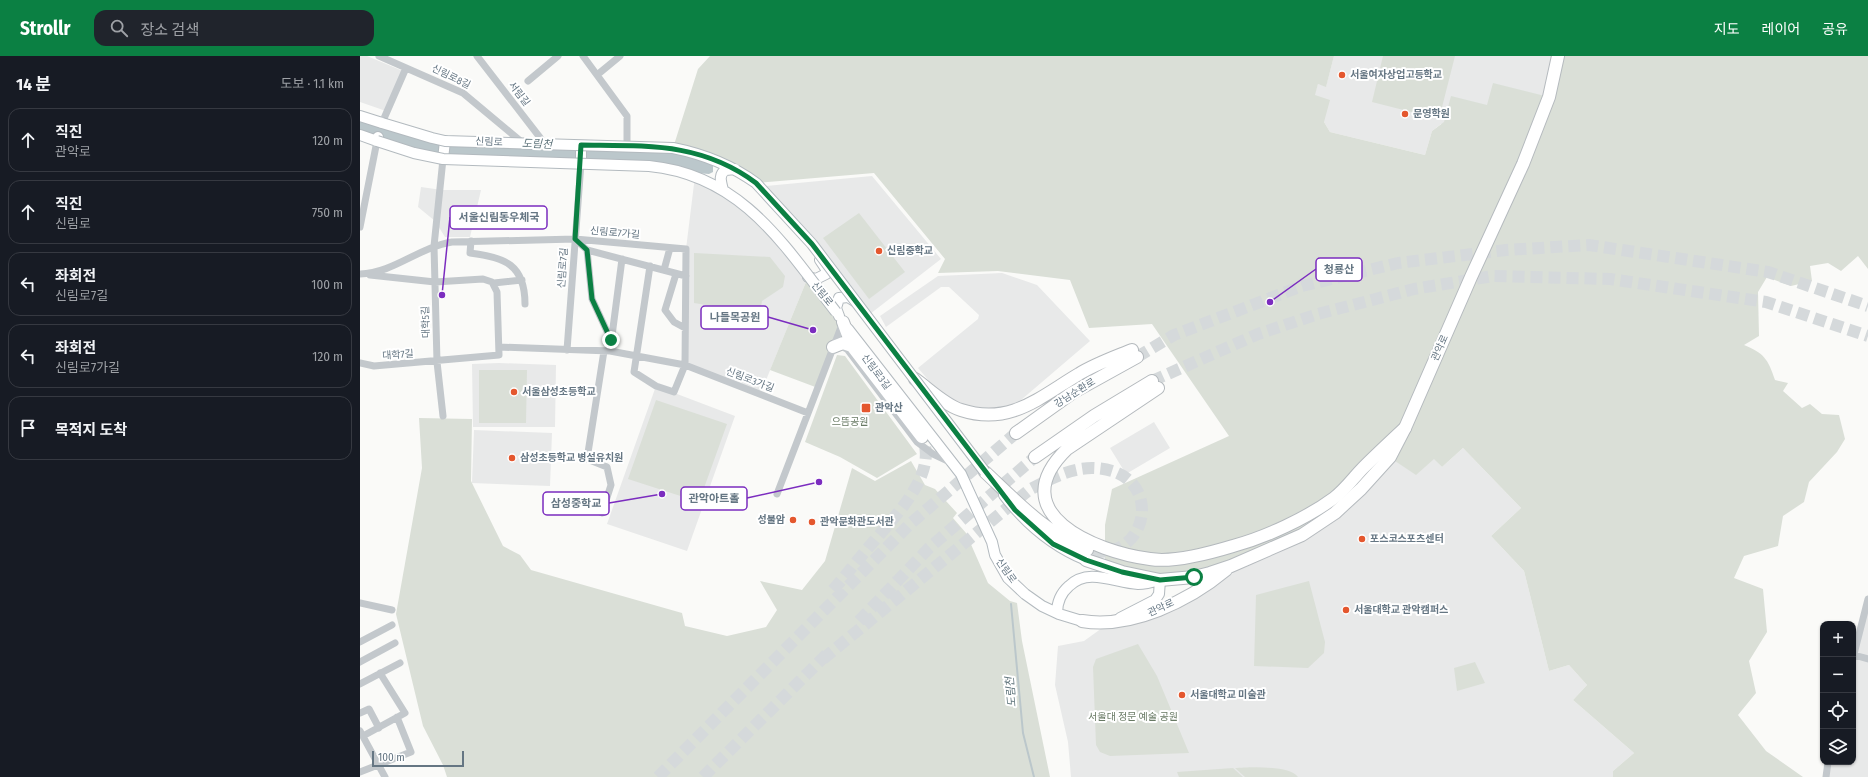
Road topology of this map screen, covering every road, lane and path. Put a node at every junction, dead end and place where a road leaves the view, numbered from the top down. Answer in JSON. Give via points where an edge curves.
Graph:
{"nodes":[{"id":1,"x":380,"y":56,"type":"edge"},
{"id":2,"x":558,"y":56,"type":"edge"},
{"id":3,"x":583,"y":56,"type":"edge"},
{"id":4,"x":620,"y":56,"type":"edge"},
{"id":5,"x":1558,"y":56,"type":"edge"},
{"id":6,"x":481,"y":57,"type":"edge"},
{"id":7,"x":406,"y":68,"type":"junction"},
{"id":8,"x":597,"y":75,"type":"junction"},
{"id":9,"x":528,"y":81,"type":"dead end"},
{"id":10,"x":360,"y":116,"type":"edge"},
{"id":11,"x":382,"y":124,"type":"junction"},
{"id":12,"x":360,"y":135,"type":"edge"},
{"id":13,"x":378,"y":139,"type":"junction"},
{"id":14,"x":445,"y":141,"type":"junction"},
{"id":15,"x":524,"y":144,"type":"junction"},
{"id":16,"x":545,"y":144,"type":"junction"},
{"id":17,"x":581,"y":145,"type":"junction"},
{"id":18,"x":627,"y":146,"type":"junction"},
{"id":19,"x":443,"y":159,"type":"junction"},
{"id":20,"x":581,"y":163,"type":"junction"},
{"id":21,"x":736,"y":169,"type":"junction"},
{"id":22,"x":723,"y":190,"type":"junction"},
{"id":23,"x":360,"y":227,"type":"edge"},
{"id":24,"x":575,"y":239,"type":"junction"},
{"id":25,"x":471,"y":241,"type":"junction"},
{"id":26,"x":434,"y":246,"type":"junction"},
{"id":27,"x":670,"y":248,"type":"junction"},
{"id":28,"x":587,"y":250,"type":"junction"},
{"id":29,"x":818,"y":252,"type":"junction"},
{"id":30,"x":622,"y":259,"type":"junction"},
{"id":31,"x":650,"y":266,"type":"junction"},
{"id":32,"x":664,"y":270,"type":"junction"},
{"id":33,"x":360,"y":274,"type":"edge"},
{"id":34,"x":676,"y":274,"type":"junction"},
{"id":35,"x":686,"y":276,"type":"junction"},
{"id":36,"x":808,"y":277,"type":"junction"},
{"id":37,"x":522,"y":280,"type":"junction"},
{"id":38,"x":435,"y":282,"type":"junction"},
{"id":39,"x":494,"y":283,"type":"junction"},
{"id":40,"x":856,"y":302,"type":"junction"},
{"id":41,"x":525,"y":304,"type":"dead end"},
{"id":42,"x":840,"y":317,"type":"junction"},
{"id":43,"x":685,"y":328,"type":"junction"},
{"id":44,"x":611,"y":340,"type":"junction"},
{"id":45,"x":852,"y":346,"type":"junction"},
{"id":46,"x":499,"y":347,"type":"junction"},
{"id":47,"x":833,"y":347,"type":"junction"},
{"id":48,"x":567,"y":350,"type":"junction"},
{"id":49,"x":607,"y":351,"type":"junction"},
{"id":50,"x":636,"y":356,"type":"junction"},
{"id":51,"x":437,"y":362,"type":"junction"},
{"id":52,"x":360,"y":363,"type":"edge"},
{"id":53,"x":684,"y":365,"type":"junction"},
{"id":54,"x":913,"y":378,"type":"junction"},
{"id":55,"x":808,"y":413,"type":"junction"},
{"id":56,"x":443,"y":416,"type":"dead end"},
{"id":57,"x":1405,"y":428,"type":"junction"},
{"id":58,"x":1016,"y":433,"type":"tunnel mouth"},
{"id":59,"x":922,"y":437,"type":"tunnel mouth"},
{"id":60,"x":1035,"y":457,"type":"tunnel mouth"},
{"id":61,"x":953,"y":463,"type":"junction"},
{"id":62,"x":986,"y":472,"type":"joint"},
{"id":63,"x":777,"y":494,"type":"dead end"},
{"id":64,"x":602,"y":513,"type":"dead end"},
{"id":65,"x":1231,"y":566,"type":"junction"},
{"id":66,"x":1160,"y":580,"type":"junction"},
{"id":67,"x":1868,"y":598,"type":"edge"},
{"id":68,"x":360,"y":603,"type":"edge"},
{"id":69,"x":369,"y":605,"type":"junction"},
{"id":70,"x":360,"y":610,"type":"edge"},
{"id":71,"x":392,"y":610,"type":"dead end"},
{"id":72,"x":1057,"y":613,"type":"junction"},
{"id":73,"x":1082,"y":620,"type":"joint"},
{"id":74,"x":1109,"y":623,"type":"junction"},
{"id":75,"x":392,"y":625,"type":"dead end"},
{"id":76,"x":360,"y":642,"type":"edge"},
{"id":77,"x":395,"y":643,"type":"dead end"},
{"id":78,"x":1856,"y":644,"type":"edge"},
{"id":79,"x":1856,"y":657,"type":"edge"},
{"id":80,"x":1868,"y":659,"type":"edge"},
{"id":81,"x":360,"y":662,"type":"edge"},
{"id":82,"x":400,"y":663,"type":"dead end"},
{"id":83,"x":380,"y":673,"type":"junction"},
{"id":84,"x":360,"y":684,"type":"edge"},
{"id":85,"x":360,"y":713,"type":"edge"},
{"id":86,"x":398,"y":717,"type":"junction"},
{"id":87,"x":379,"y":728,"type":"junction"},
{"id":88,"x":362,"y":737,"type":"edge"},
{"id":89,"x":379,"y":764,"type":"junction"},
{"id":90,"x":1828,"y":765,"type":"edge"},
{"id":91,"x":360,"y":772,"type":"edge"},
{"id":92,"x":385,"y":777,"type":"edge"},
{"id":93,"x":1826,"y":777,"type":"edge"}],
"edges":[{"from":1,"to":7,"type":"street","name":"신림로8길"},
{"from":2,"to":9,"type":"street"},
{"from":3,"to":8,"type":"street"},
{"from":4,"to":8,"type":"street"},
{"from":5,"to":57,"type":"main road","name":"관악로","via":[[1549,97],[1523,164]]},
{"from":6,"to":16,"type":"street","name":"서림길"},
{"from":7,"to":11,"type":"street"},
{"from":7,"to":15,"type":"street","name":"신림로8길","via":[[463,93]]},
{"from":8,"to":18,"type":"street","via":[[627,116]]},
{"from":10,"to":11,"type":"main road","name":"신림로"},
{"from":11,"to":13,"type":"main road"},
{"from":11,"to":14,"type":"main road","name":"신림로","bridge":true},
{"from":12,"to":13,"type":"main road","name":"신림로"},
{"from":13,"to":19,"type":"main road","name":"신림로","bridge":true,"via":[[414,153]]},
{"from":13,"to":23,"type":"street"},
{"from":14,"to":15,"type":"main road","name":"신림로","bridge":true},
{"from":14,"to":19,"type":"main road"},
{"from":15,"to":16,"type":"main road","name":"신림로","bridge":true},
{"from":16,"to":17,"type":"main road","name":"신림로","bridge":true},
{"from":17,"to":18,"type":"main road","name":"신림로","bridge":true},
{"from":17,"to":20,"type":"main road"},
{"from":18,"to":21,"type":"main road","name":"신림로","bridge":true,"via":[[684,150]]},
{"from":19,"to":20,"type":"main road","name":"신림로","bridge":true},
{"from":19,"to":26,"type":"street"},
{"from":20,"to":22,"type":"main road","name":"신림로","bridge":true,"via":[[666,168],[695,176]]},
{"from":20,"to":24,"type":"street","name":"신림로7길"},
{"from":21,"to":22,"type":"main road","bridge":true,"via":[[722,173],[720,178]]},
{"from":21,"to":29,"type":"main road","name":"신림로","bridge":true,"via":[[756,183]]},
{"from":22,"to":36,"type":"main road","name":"신림로","bridge":true,"via":[[761,219]]},
{"from":24,"to":25,"type":"street"},
{"from":24,"to":27,"type":"street","name":"신림로7가길"},
{"from":24,"to":28,"type":"street","name":"신림로7가길"},
{"from":24,"to":48,"type":"street","name":"신림로7길"},
{"from":25,"to":26,"type":"street"},
{"from":25,"to":37,"type":"street","via":[[470,253],[498,258]]},
{"from":26,"to":33,"type":"street","via":[[390,268]]},
{"from":26,"to":38,"type":"street","name":"대학5길"},
{"from":27,"to":32,"type":"street"},
{"from":27,"to":35,"type":"street","name":"신림로7가길","via":[[686,249]]},
{"from":28,"to":30,"type":"street","name":"신림로7가길"},
{"from":28,"to":44,"type":"street","name":"신림로7가길","via":[[592,299]]},
{"from":29,"to":36,"type":"main road","bridge":true,"via":[[826,274],[816,279]]},
{"from":29,"to":40,"type":"main road","name":"신림로","bridge":true},
{"from":30,"to":31,"type":"street","name":"신림로7가길"},
{"from":30,"to":44,"type":"street"},
{"from":31,"to":32,"type":"street","name":"신림로7가길"},
{"from":31,"to":50,"type":"street"},
{"from":32,"to":34,"type":"street","name":"신림로7가길"},
{"from":33,"to":38,"type":"street"},
{"from":34,"to":35,"type":"street","name":"신림로7가길"},
{"from":34,"to":43,"type":"street","via":[[665,310],[674,322]]},
{"from":35,"to":43,"type":"street","name":"신림로7가길"},
{"from":36,"to":42,"type":"main road","name":"신림로","bridge":true},
{"from":37,"to":39,"type":"street"},
{"from":37,"to":41,"type":"street","via":[[525,287]]},
{"from":38,"to":39,"type":"street","via":[[483,279]]},
{"from":38,"to":51,"type":"street","name":"대학5길"},
{"from":39,"to":46,"type":"street","via":[[498,292]]},
{"from":40,"to":42,"type":"main road","bridge":true,"via":[[848,297],[839,298],[836,305]]},
{"from":40,"to":54,"type":"main road","name":"신림로","bridge":true},
{"from":42,"to":45,"type":"main road"},
{"from":42,"to":47,"type":"street"},
{"from":42,"to":61,"type":"main road","name":"신림로"},
{"from":43,"to":53,"type":"street","name":"신림로7가길"},
{"from":44,"to":49,"type":"street"},
{"from":45,"to":47,"type":"main road","via":[[843,344]]},
{"from":45,"to":59,"type":"main road"},
{"from":46,"to":48,"type":"street","name":"신림로3가길"},
{"from":46,"to":51,"type":"street","name":"대학7길","via":[[499,355],[472,356]]},
{"from":47,"to":55,"type":"street"},
{"from":47,"to":61,"type":"street","name":"신림로3길","via":[[840,346],[847,350],[917,442],[933,454]]},
{"from":48,"to":49,"type":"street","name":"신림로3가길"},
{"from":49,"to":50,"type":"street","name":"신림로3가길"},
{"from":49,"to":64,"type":"street","via":[[587,459],[607,467],[611,485]]},
{"from":50,"to":53,"type":"street","name":"신림로3가길"},
{"from":50,"to":53,"type":"street","via":[[634,372],[656,386],[674,392]]},
{"from":51,"to":52,"type":"street","name":"대학7길","via":[[374,366]]},
{"from":51,"to":56,"type":"street"},
{"from":53,"to":55,"type":"street","name":"신림로3가길"},
{"from":54,"to":58,"type":"main road","name":"강남순환로","via":[[960,410],[991,416],[1009,414],[1035,401],[1080,372],[1134,353],[1072,392]]},
{"from":54,"to":62,"type":"main road","name":"신림로","bridge":true},
{"from":55,"to":63,"type":"street"},
{"from":57,"to":60,"type":"main road","via":[[1335,498],[1312,512],[1235,546],[1194,556],[1152,560],[1098,545],[1076,535],[1054,517],[1047,504],[1045,491],[1048,475],[1057,459],[1155,385],[1094,416]]},
{"from":57,"to":65,"type":"main road","name":"관악로","via":[[1390,457],[1361,490],[1336,513],[1302,536]]},
{"from":61,"to":72,"type":"main road","name":"신림로","via":[[961,474],[992,542],[994,555],[1003,570],[1025,594]]},
{"from":62,"to":66,"type":"main road","name":"관악로","via":[[1037,521],[1086,555],[1122,572]]},
{"from":65,"to":66,"type":"main road","name":"관악로","via":[[1194,577]]},
{"from":65,"to":74,"type":"main road","name":"관악로","via":[[1212,582],[1171,604],[1145,615]]},
{"from":66,"to":72,"type":"main road","via":[[1139,584],[1096,577],[1081,578],[1064,591],[1057,602]]},
{"from":66,"to":74,"type":"main road","via":[[1159,594],[1155,600]]},
{"from":67,"to":78,"type":"street"},
{"from":68,"to":69,"type":"street"},
{"from":69,"to":70,"type":"street"},
{"from":69,"to":71,"type":"street"},
{"from":72,"to":73,"type":"main road","name":"신림로"},
{"from":73,"to":74,"type":"main road","name":"관악로"},
{"from":75,"to":76,"type":"street"},
{"from":77,"to":81,"type":"street"},
{"from":79,"to":80,"type":"street"},
{"from":82,"to":83,"type":"street"},
{"from":83,"to":84,"type":"street"},
{"from":83,"to":86,"type":"street","via":[[405,713]]},
{"from":85,"to":87,"type":"street","via":[[369,708]]},
{"from":86,"to":87,"type":"street"},
{"from":86,"to":89,"type":"street","via":[[411,752]]},
{"from":87,"to":88,"type":"street"},
{"from":88,"to":89,"type":"street"},
{"from":89,"to":91,"type":"street"},
{"from":89,"to":92,"type":"street"},
{"from":90,"to":93,"type":"street"}]}
